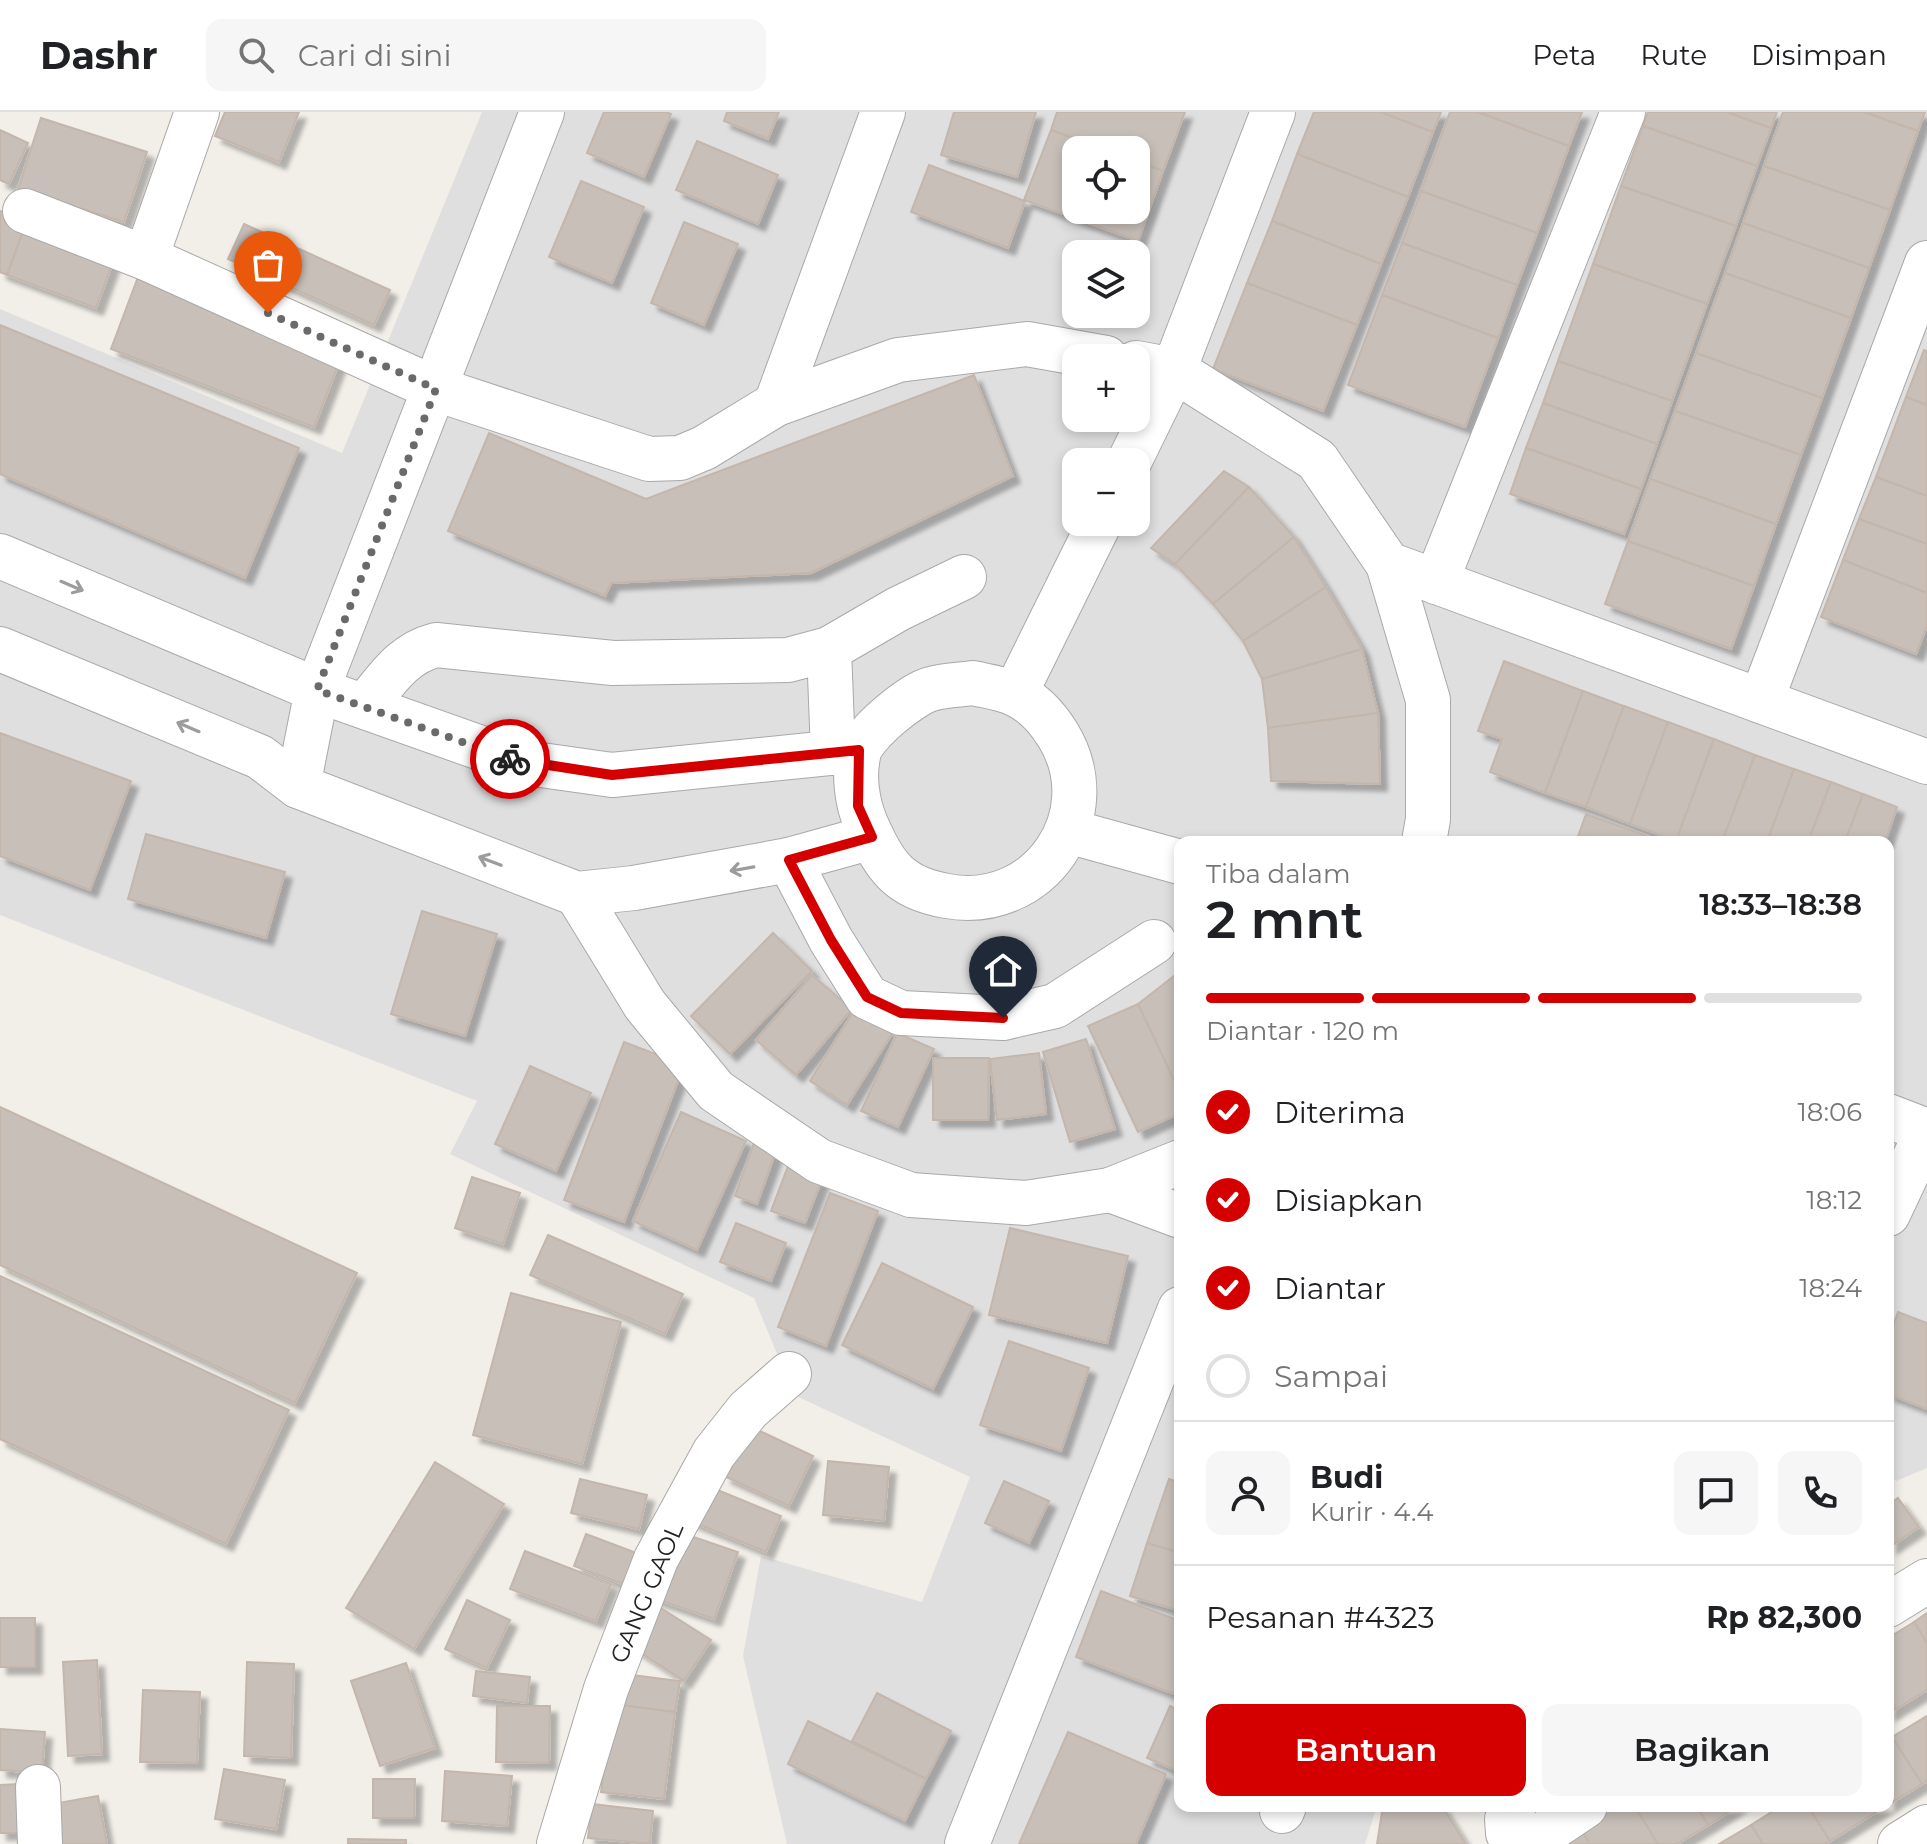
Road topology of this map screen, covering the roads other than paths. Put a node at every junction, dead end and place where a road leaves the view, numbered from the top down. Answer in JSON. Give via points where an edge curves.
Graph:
{"nodes":[{"id":1,"x":197,"y":112,"type":"edge"},
{"id":2,"x":542,"y":112,"type":"edge"},
{"id":3,"x":883,"y":112,"type":"edge"},
{"id":4,"x":1273,"y":112,"type":"edge"},
{"id":5,"x":1623,"y":112,"type":"edge"},
{"id":6,"x":25,"y":211,"type":"dead end"},
{"id":7,"x":146,"y":258,"type":"junction"},
{"id":8,"x":1927,"y":263,"type":"edge"},
{"id":9,"x":1062,"y":350,"type":"edge"},
{"id":10,"x":1155,"y":367,"type":"edge"},
{"id":11,"x":436,"y":389,"type":"junction"},
{"id":12,"x":776,"y":404,"type":"junction"},
{"id":13,"x":1133,"y":448,"type":"edge"},
{"id":14,"x":1093,"y":536,"type":"edge"},
{"id":15,"x":0,"y":556,"type":"edge"},
{"id":16,"x":1388,"y":564,"type":"junction"},
{"id":17,"x":964,"y":577,"type":"dead end"},
{"id":18,"x":1436,"y":582,"type":"junction"},
{"id":19,"x":0,"y":649,"type":"edge"},
{"id":20,"x":829,"y":649,"type":"junction"},
{"id":21,"x":317,"y":690,"type":"junction"},
{"id":22,"x":1015,"y":694,"type":"junction"},
{"id":23,"x":1761,"y":701,"type":"junction"},
{"id":24,"x":365,"y":706,"type":"junction"},
{"id":25,"x":846,"y":751,"type":"junction"},
{"id":26,"x":1927,"y":762,"type":"edge"},
{"id":27,"x":298,"y":786,"type":"junction"},
{"id":28,"x":1068,"y":831,"type":"junction"},
{"id":29,"x":1425,"y":836,"type":"edge"},
{"id":30,"x":872,"y":837,"type":"junction"},
{"id":31,"x":789,"y":860,"type":"junction"},
{"id":32,"x":1174,"y":860,"type":"edge"},
{"id":33,"x":577,"y":894,"type":"junction"},
{"id":34,"x":1154,"y":942,"type":"dead end"},
{"id":35,"x":1894,"y":1118,"type":"edge"},
{"id":36,"x":1927,"y":1131,"type":"edge"},
{"id":37,"x":1174,"y":1164,"type":"edge"},
{"id":38,"x":1110,"y":1190,"type":"junction"},
{"id":39,"x":1894,"y":1201,"type":"edge"},
{"id":40,"x":1174,"y":1214,"type":"edge"},
{"id":41,"x":1174,"y":1324,"type":"edge"},
{"id":42,"x":789,"y":1374,"type":"dead end"},
{"id":43,"x":1927,"y":1581,"type":"edge"},
{"id":44,"x":1894,"y":1601,"type":"edge"},
{"id":45,"x":38,"y":1787,"type":"dead end"},
{"id":46,"x":1511,"y":1812,"type":"edge"},
{"id":47,"x":1576,"y":1812,"type":"edge"},
{"id":48,"x":1927,"y":1827,"type":"edge"},
{"id":49,"x":40,"y":1844,"type":"edge"},
{"id":50,"x":559,"y":1844,"type":"edge"},
{"id":51,"x":967,"y":1844,"type":"edge"},
{"id":52,"x":1900,"y":1844,"type":"edge"}],
"edges":[{"from":1,"to":7,"type":"street"},
{"from":2,"to":11,"type":"street"},
{"from":3,"to":12,"type":"street"},
{"from":4,"to":10,"type":"street"},
{"from":5,"to":18,"type":"street"},
{"from":6,"to":7,"type":"street"},
{"from":7,"to":11,"type":"street"},
{"from":8,"to":23,"type":"street"},
{"from":9,"to":12,"type":"street","via":[[1027,344],[898,360]]},
{"from":10,"to":13,"type":"street"},
{"from":10,"to":16,"type":"street","via":[[1317,460]]},
{"from":11,"to":12,"type":"street","via":[[649,459],[680,458],[704,448]]},
{"from":11,"to":21,"type":"street"},
{"from":14,"to":22,"type":"street"},
{"from":15,"to":21,"type":"street","one_way":true},
{"from":16,"to":18,"type":"street"},
{"from":16,"to":29,"type":"street","via":[[1428,700]]},
{"from":17,"to":20,"type":"street"},
{"from":18,"to":23,"type":"street"},
{"from":27,"to":19,"type":"street","one_way":true,"via":[[260,757]]},
{"from":20,"to":24,"type":"street","via":[[788,660],[613,663],[436,645],[406,657]]},
{"from":20,"to":25,"type":"street"},
{"from":21,"to":24,"type":"street"},
{"from":21,"to":27,"type":"street"},
{"from":22,"to":25,"type":"street","via":[[973,683],[929,689]]},
{"from":22,"to":28,"type":"street","via":[[1048,718],[1069,753],[1076,792]]},
{"from":23,"to":26,"type":"street"},
{"from":24,"to":25,"type":"street","via":[[520,762],[612,775]]},
{"from":25,"to":30,"type":"street","via":[[858,806]]},
{"from":33,"to":27,"type":"street","one_way":true},
{"from":28,"to":30,"type":"street","via":[[1045,867],[1010,892],[968,900],[925,892],[901,877],[889,869]]},
{"from":28,"to":32,"type":"street"},
{"from":30,"to":31,"type":"street"},
{"from":31,"to":33,"type":"street","one_way":true},
{"from":31,"to":34,"type":"street","via":[[867,997],[901,1013],[1003,1018],[1055,1006]]},
{"from":33,"to":38,"type":"street","via":[[645,1005],[716,1091],[819,1161],[911,1195],[1026,1203]]},
{"from":35,"to":36,"type":"street"},
{"from":36,"to":39,"type":"street"},
{"from":37,"to":38,"type":"street"},
{"from":38,"to":40,"type":"street"},
{"from":41,"to":51,"type":"street"},
{"from":42,"to":50,"type":"street","name":"GANG GAOL","via":[[748,1410],[714,1453],[656,1559],[606,1689]]},
{"from":43,"to":44,"type":"street"},
{"from":45,"to":49,"type":"street"},
{"from":46,"to":47,"type":"street","via":[[1508,1833],[1530,1843]]},
{"from":48,"to":52,"type":"street"}]}
